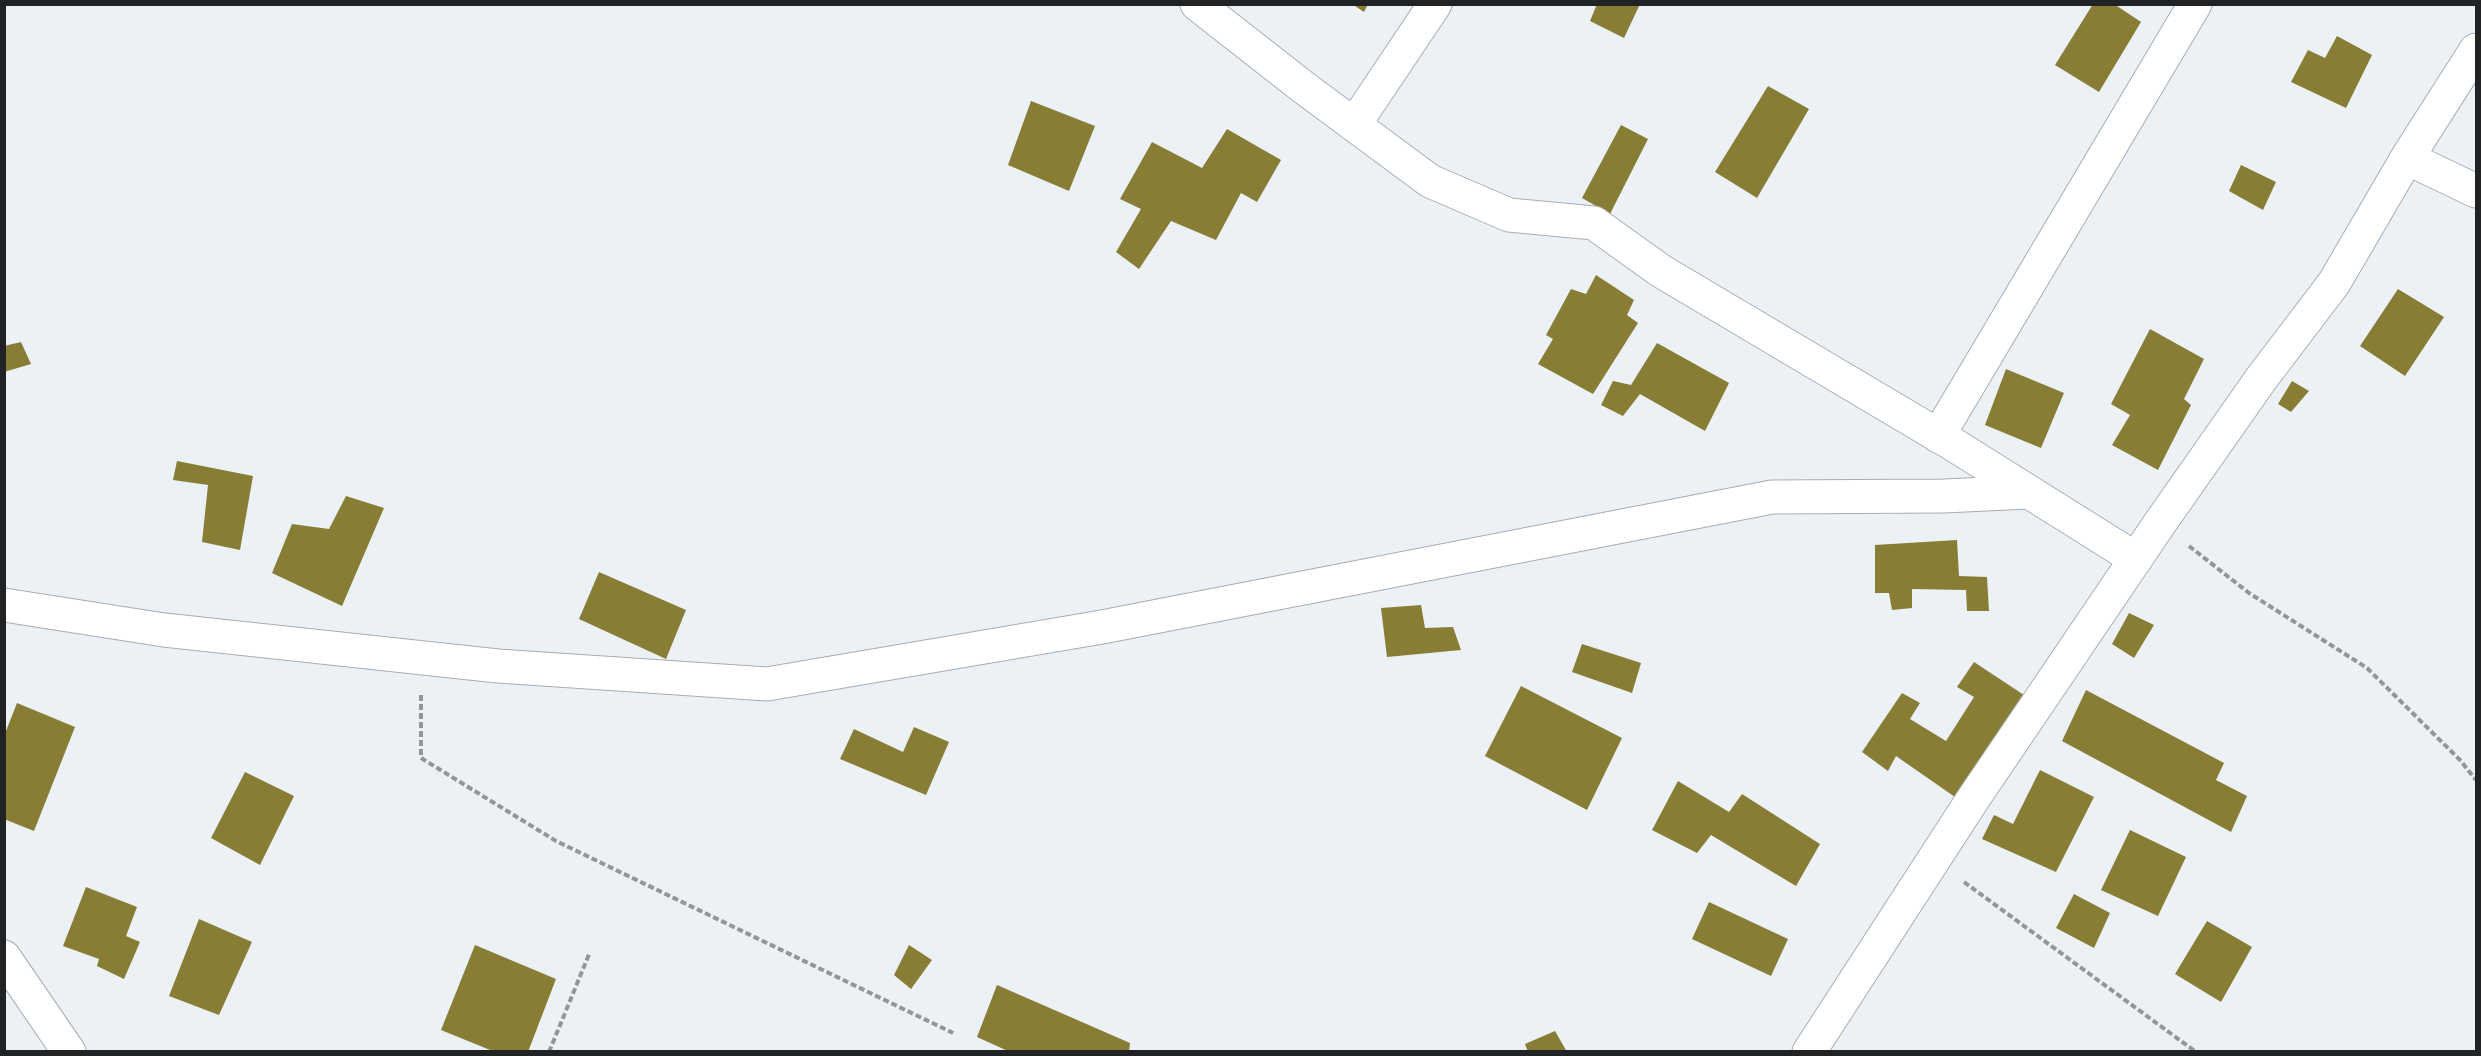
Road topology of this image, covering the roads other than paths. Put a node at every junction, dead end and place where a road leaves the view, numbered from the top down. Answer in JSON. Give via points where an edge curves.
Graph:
{"nodes":[{"id":1,"x":1197,"y":4,"type":"edge"},
{"id":2,"x":1435,"y":4,"type":"edge"},
{"id":3,"x":2195,"y":4,"type":"edge"},
{"id":4,"x":2476,"y":50,"type":"edge"},
{"id":5,"x":1354,"y":125,"type":"junction"},
{"id":6,"x":2407,"y":158,"type":"junction"},
{"id":7,"x":2476,"y":191,"type":"edge"},
{"id":8,"x":1938,"y":436,"type":"junction"},
{"id":9,"x":2029,"y":492,"type":"junction"},
{"id":10,"x":2136,"y":559,"type":"junction"},
{"id":11,"x":4,"y":605,"type":"edge"},
{"id":12,"x":4,"y":957,"type":"edge"},
{"id":13,"x":69,"y":1052,"type":"edge"},
{"id":14,"x":1809,"y":1052,"type":"edge"}],
"edges":[{"from":1,"to":5,"type":"street"},
{"from":2,"to":5,"type":"street"},
{"from":3,"to":8,"type":"street"},
{"from":4,"to":6,"type":"street"},
{"from":5,"to":8,"type":"street","via":[[1430,181],[1509,215],[1594,224],[1661,271]]},
{"from":6,"to":7,"type":"street"},
{"from":6,"to":10,"type":"street","via":[[2334,283]]},
{"from":8,"to":9,"type":"street"},
{"from":9,"to":10,"type":"street"},
{"from":9,"to":11,"type":"street","via":[[1772,497],[1102,627],[767,684],[498,666],[164,630]]},
{"from":10,"to":14,"type":"street"},
{"from":12,"to":13,"type":"street"}]}
